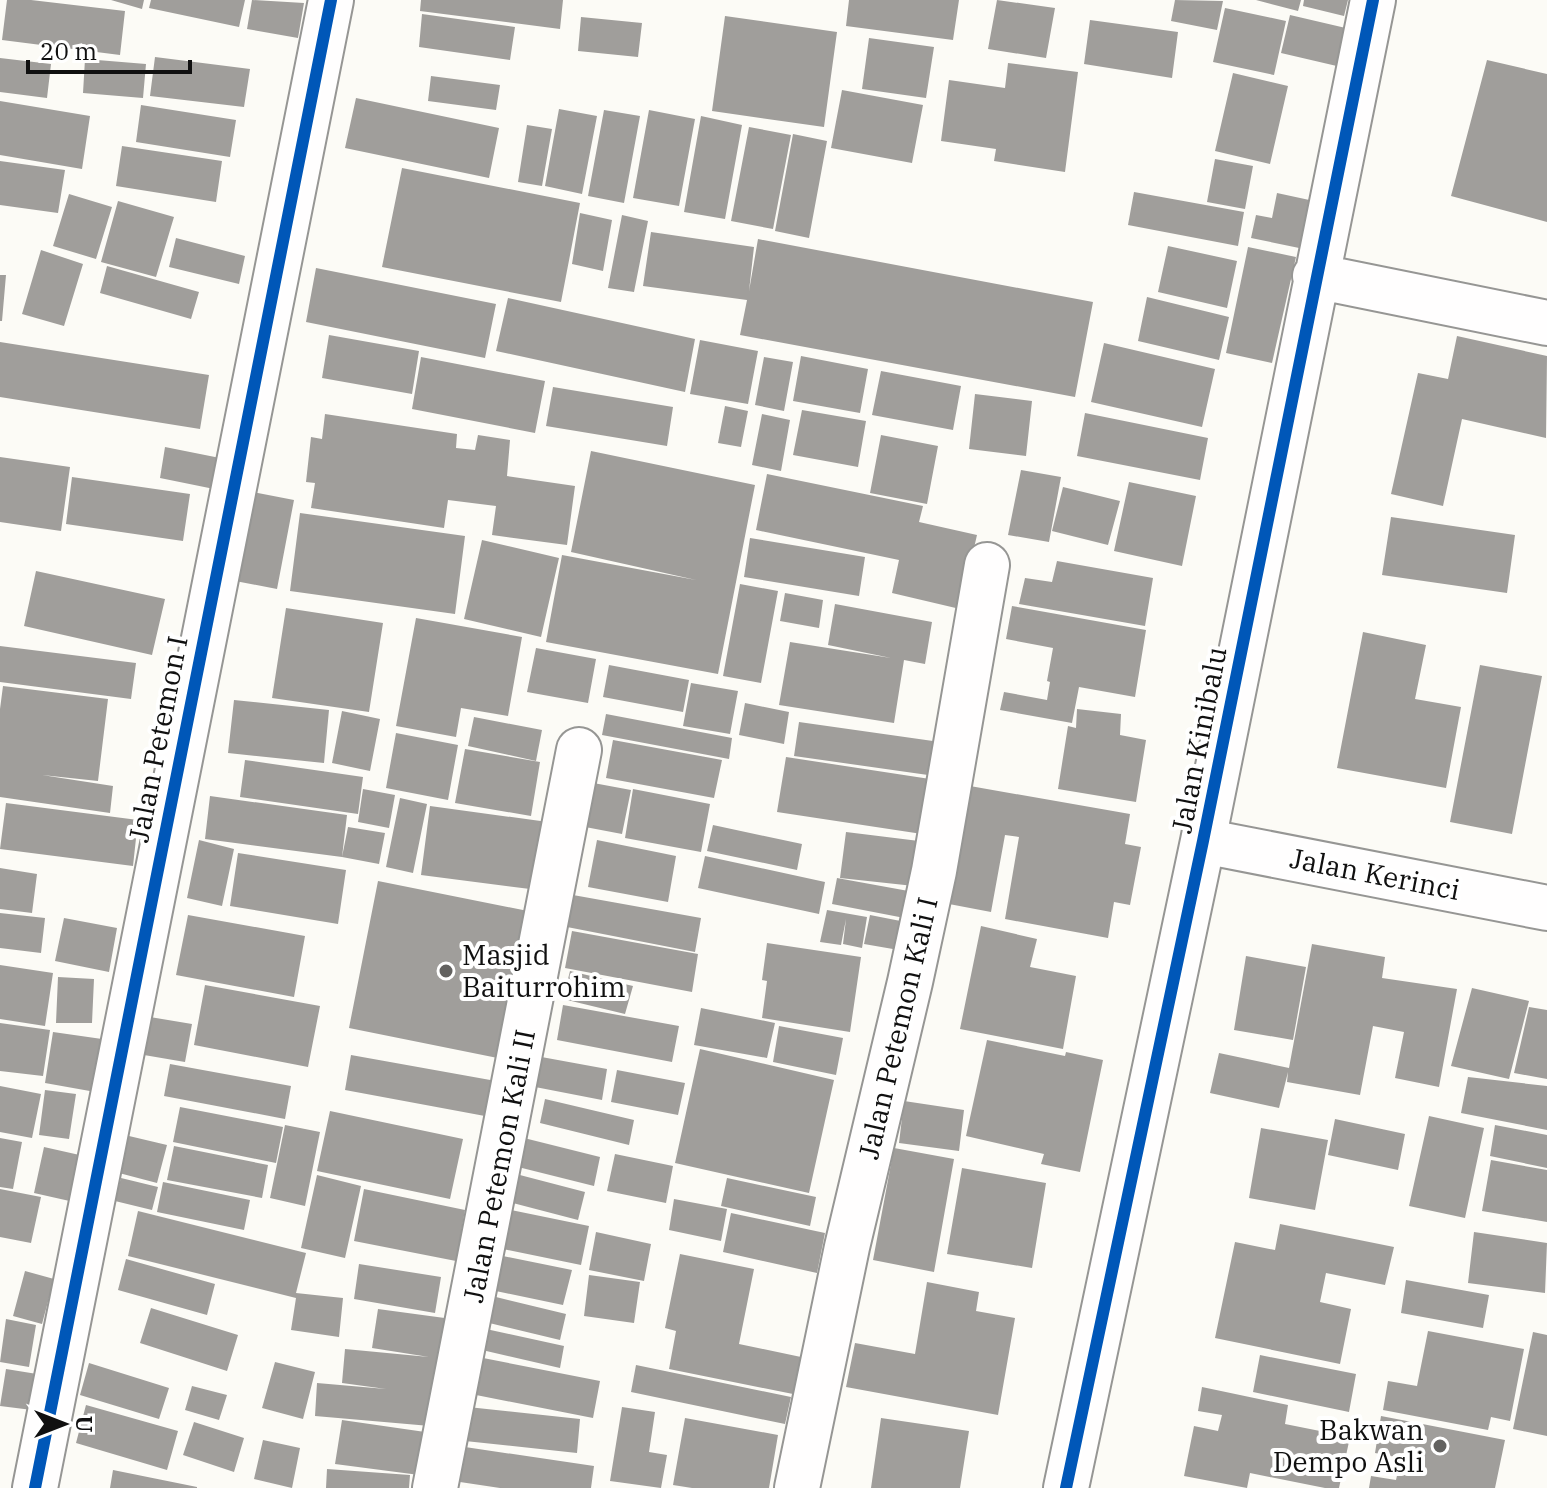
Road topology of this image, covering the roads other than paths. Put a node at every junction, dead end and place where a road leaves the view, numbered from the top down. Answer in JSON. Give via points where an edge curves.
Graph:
{"nodes":[{"id":1,"x":331,"y":0,"type":"edge"},
{"id":2,"x":1373,"y":0,"type":"edge"},
{"id":3,"x":1315,"y":276,"type":"junction"},
{"id":4,"x":1547,"y":323,"type":"edge"},
{"id":5,"x":987,"y":565,"type":"dead end"},
{"id":6,"x":579,"y":750,"type":"dead end"},
{"id":7,"x":1203,"y":841,"type":"junction"},
{"id":8,"x":1547,"y":908,"type":"edge"},
{"id":9,"x":35,"y":1488,"type":"edge"},
{"id":10,"x":435,"y":1488,"type":"edge"},
{"id":11,"x":797,"y":1488,"type":"edge"},
{"id":12,"x":1066,"y":1488,"type":"edge"}],
"edges":[{"from":1,"to":9,"type":"street","name":"Jalan Petemon I"},
{"from":2,"to":3,"type":"street","name":"Jalan Kinibalu"},
{"from":3,"to":4,"type":"street"},
{"from":3,"to":7,"type":"street","name":"Jalan Kinibalu"},
{"from":5,"to":11,"type":"street","name":"Jalan Petemon Kali I","via":[[934,871]]},
{"from":6,"to":10,"type":"street","name":"Jalan Petemon Kali II"},
{"from":7,"to":8,"type":"street","name":"Jalan Kerinci"},
{"from":7,"to":12,"type":"street","name":"Jalan Kinibalu"}]}
